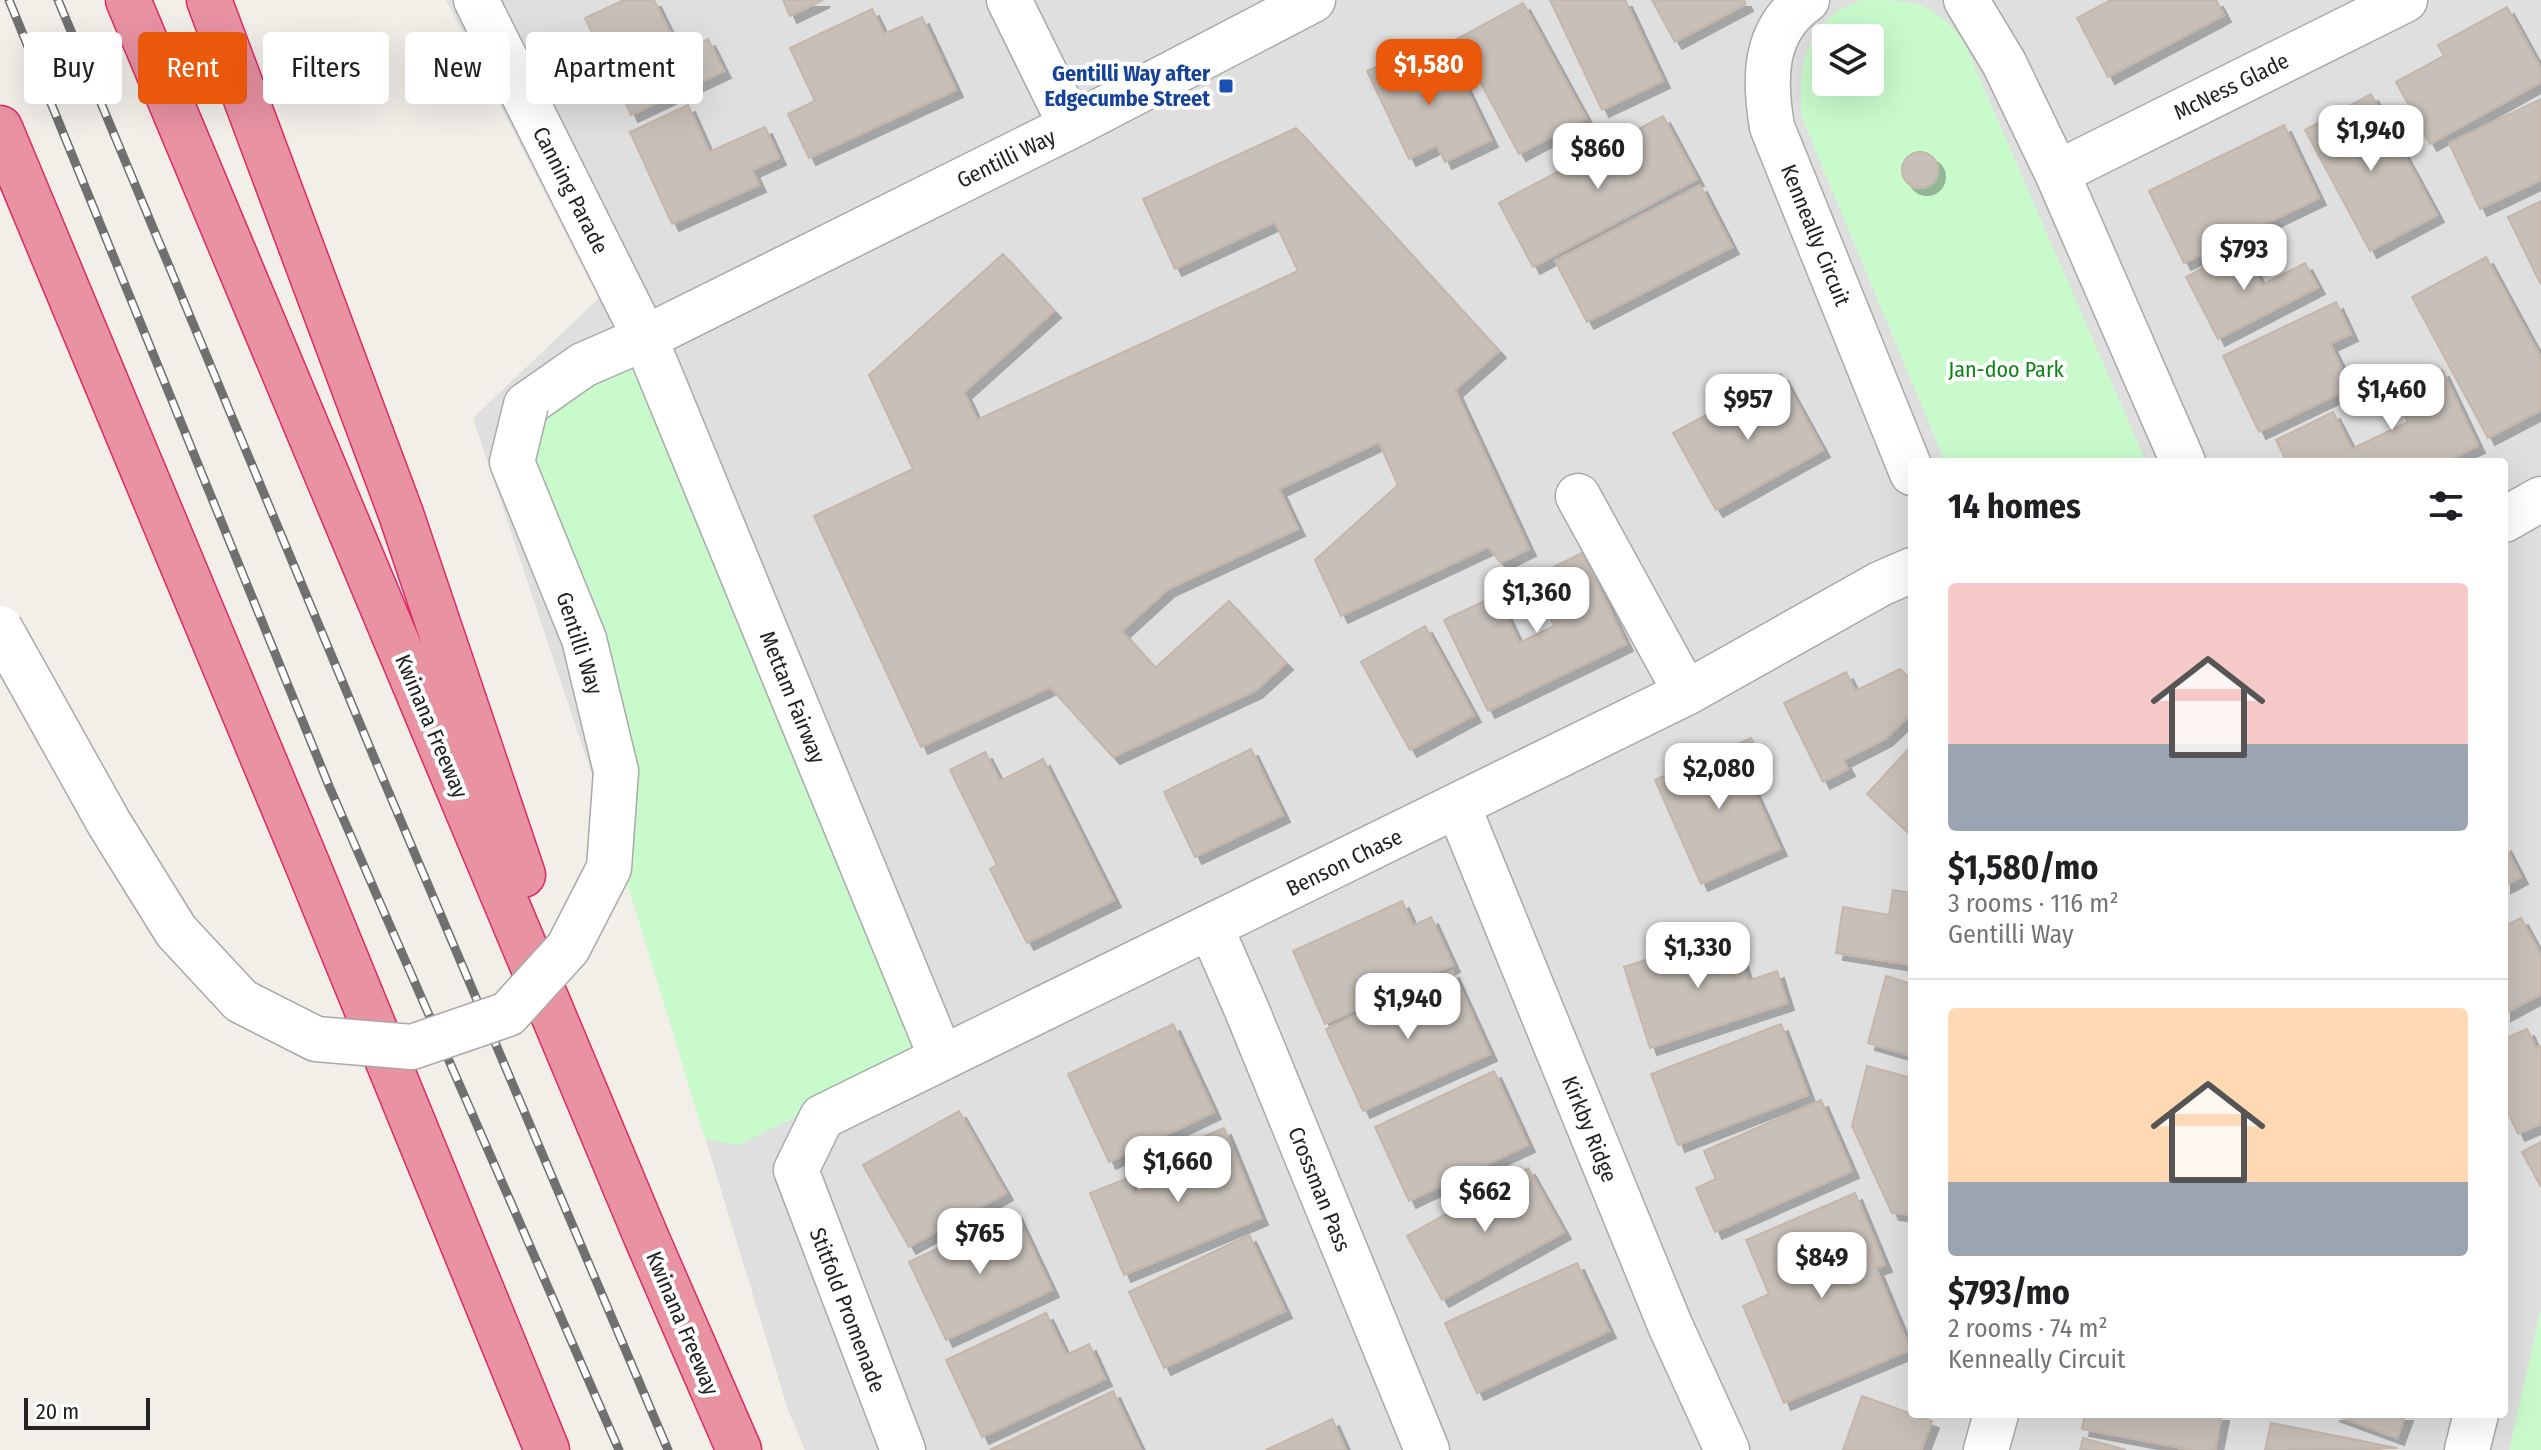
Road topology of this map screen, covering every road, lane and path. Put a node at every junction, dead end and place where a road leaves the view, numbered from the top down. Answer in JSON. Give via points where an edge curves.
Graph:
{"nodes":[{"id":1,"x":128,"y":0,"type":"edge"},
{"id":2,"x":209,"y":0,"type":"edge"},
{"id":3,"x":476,"y":0,"type":"edge"},
{"id":4,"x":1009,"y":0,"type":"edge"},
{"id":5,"x":1313,"y":0,"type":"edge"},
{"id":6,"x":1807,"y":0,"type":"edge"},
{"id":7,"x":1966,"y":0,"type":"edge"},
{"id":8,"x":2405,"y":0,"type":"edge"},
{"id":9,"x":1071,"y":126,"type":"junction"},
{"id":10,"x":0,"y":128,"type":"edge"},
{"id":11,"x":2057,"y":173,"type":"junction"},
{"id":12,"x":0,"y":200,"type":"edge"},
{"id":13,"x":645,"y":338,"type":"junction"},
{"id":14,"x":126,"y":430,"type":"junction"},
{"id":15,"x":2181,"y":458,"type":"edge"},
{"id":16,"x":1908,"y":463,"type":"edge"},
{"id":17,"x":1578,"y":496,"type":"dead end"},
{"id":18,"x":2541,"y":499,"type":"edge"},
{"id":19,"x":2508,"y":518,"type":"edge"},
{"id":20,"x":1908,"y":572,"type":"edge"},
{"id":21,"x":0,"y":628,"type":"edge"},
{"id":22,"x":1686,"y":693,"type":"junction"},
{"id":23,"x":1458,"y":806,"type":"junction"},
{"id":24,"x":1211,"y":928,"type":"junction"},
{"id":25,"x":941,"y":1057,"type":"junction"},
{"id":26,"x":796,"y":1170,"type":"joint"},
{"id":27,"x":647,"y":1239,"type":"junction"},
{"id":28,"x":1995,"y":1418,"type":"edge"},
{"id":29,"x":2475,"y":1418,"type":"edge"},
{"id":30,"x":547,"y":1450,"type":"edge"},
{"id":31,"x":739,"y":1450,"type":"edge"},
{"id":32,"x":903,"y":1450,"type":"edge"},
{"id":33,"x":1427,"y":1450,"type":"edge"},
{"id":34,"x":1727,"y":1450,"type":"edge"},
{"id":35,"x":1986,"y":1450,"type":"edge"},
{"id":36,"x":2467,"y":1450,"type":"edge"}],
"edges":[{"from":1,"to":27,"type":"highway","name":"Kwinana Freeway"},
{"from":2,"to":27,"type":"highway","via":[[401,514]]},
{"from":3,"to":13,"type":"street","name":"Canning Parade"},
{"from":4,"to":9,"type":"street"},
{"from":5,"to":9,"type":"street","name":"Gentilli Way"},
{"from":6,"to":16,"type":"street","name":"Kenneally Circuit","via":[[1793,10],[1771,49],[1766,87],[1772,127]]},
{"from":7,"to":11,"type":"street","via":[[2004,63]]},
{"from":8,"to":11,"type":"street","name":"McNess Glade"},
{"from":9,"to":13,"type":"street","name":"Gentilli Way"},
{"from":10,"to":14,"type":"highway"},
{"from":11,"to":15,"type":"street"},
{"from":12,"to":14,"type":"highway"},
{"from":13,"to":21,"type":"street","name":"Gentilli Way","bridge":true,"via":[[583,365],[526,405],[512,462],[584,639],[616,771],[609,868],[568,948],[508,1014],[412,1047],[316,1039],[241,1001],[176,931]]},
{"from":13,"to":25,"type":"street","name":"Mettam Fairway"},
{"from":14,"to":30,"type":"highway"},
{"from":17,"to":22,"type":"street"},
{"from":18,"to":19,"type":"street"},
{"from":20,"to":22,"type":"street","name":"Benson Chase"},
{"from":22,"to":23,"type":"street","name":"Benson Chase"},
{"from":23,"to":24,"type":"street","name":"Benson Chase"},
{"from":23,"to":34,"type":"street","name":"Kirkby Ridge","via":[[1670,1325]]},
{"from":24,"to":25,"type":"street","name":"Benson Chase"},
{"from":24,"to":33,"type":"street","name":"Crossman Pass"},
{"from":25,"to":26,"type":"street","name":"Benson Chase","via":[[822,1117]]},
{"from":26,"to":32,"type":"street","name":"Stitfold Promenade"},
{"from":27,"to":31,"type":"highway","name":"Kwinana Freeway"},
{"from":28,"to":35,"type":"street"},
{"from":29,"to":36,"type":"street"}]}
